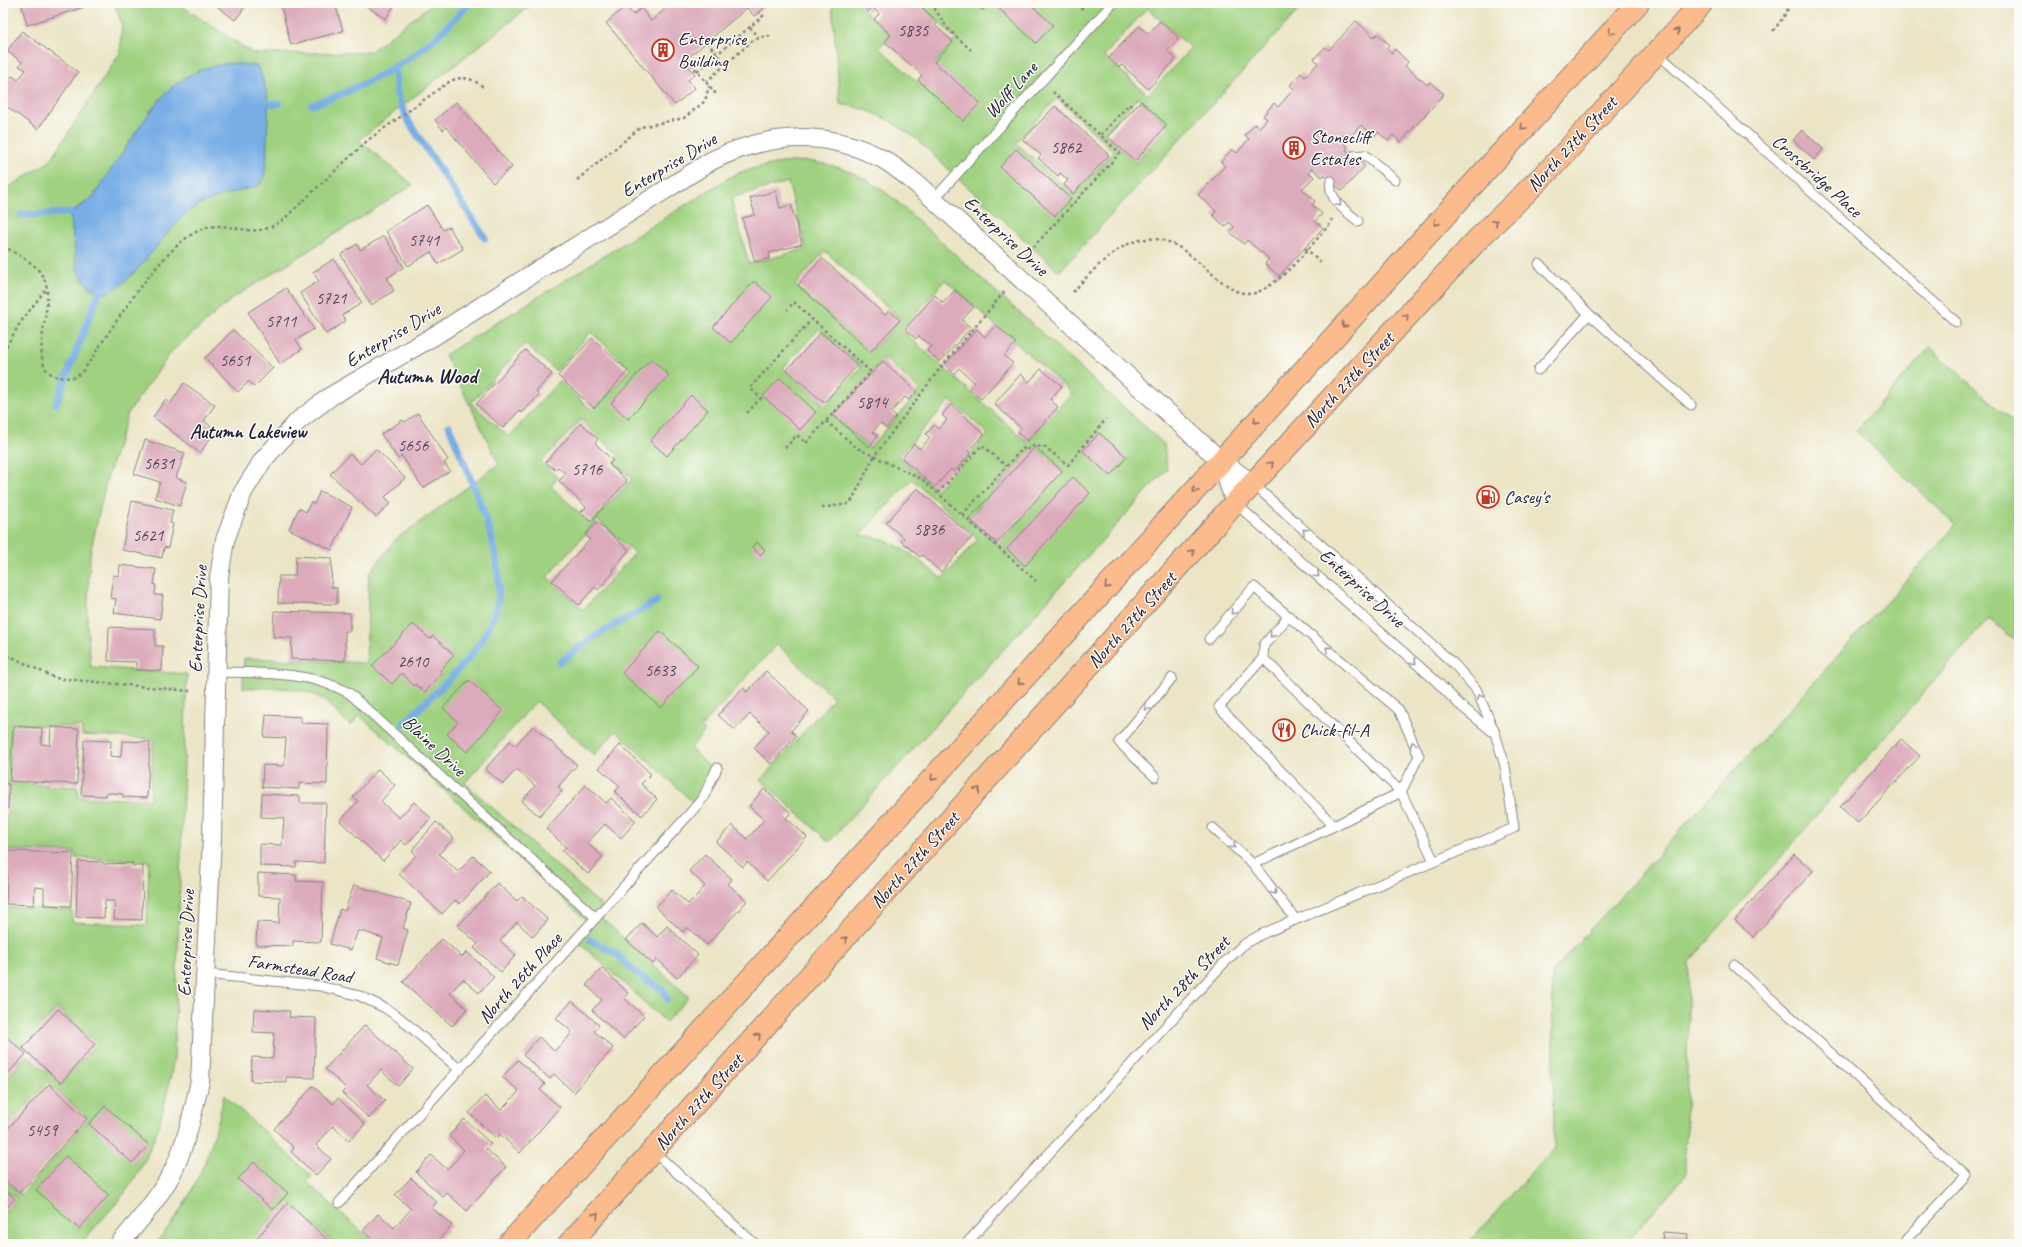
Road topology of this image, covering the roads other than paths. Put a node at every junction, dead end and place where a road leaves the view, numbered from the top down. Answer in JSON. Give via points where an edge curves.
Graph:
{"nodes":[{"id":1,"x":1113,"y":3,"type":"edge"},
{"id":2,"x":1638,"y":3,"type":"edge"},
{"id":3,"x":1702,"y":3,"type":"edge"},
{"id":4,"x":1657,"y":53,"type":"junction"},
{"id":5,"x":1353,"y":156,"type":"dead end"},
{"id":6,"x":1395,"y":180,"type":"dead end"},
{"id":7,"x":1331,"y":181,"type":"dead end"},
{"id":8,"x":934,"y":199,"type":"junction"},
{"id":9,"x":1358,"y":221,"type":"dead end"},
{"id":10,"x":1539,"y":264,"type":"dead end"},
{"id":11,"x":1589,"y":314,"type":"junction"},
{"id":12,"x":1956,"y":322,"type":"dead end"},
{"id":13,"x":1538,"y":370,"type":"dead end"},
{"id":14,"x":1690,"y":405,"type":"dead end"},
{"id":15,"x":1221,"y":461,"type":"junction"},
{"id":16,"x":1253,"y":484,"type":"junction"},
{"id":17,"x":1235,"y":503,"type":"junction"},
{"id":18,"x":1289,"y":616,"type":"junction"},
{"id":19,"x":1209,"y":639,"type":"dead end"},
{"id":20,"x":1263,"y":658,"type":"junction"},
{"id":21,"x":216,"y":672,"type":"junction"},
{"id":22,"x":1172,"y":678,"type":"dead end"},
{"id":23,"x":1494,"y":733,"type":"junction"},
{"id":24,"x":717,"y":768,"type":"dead end"},
{"id":25,"x":1155,"y":777,"type":"dead end"},
{"id":26,"x":1401,"y":792,"type":"junction"},
{"id":27,"x":1334,"y":826,"type":"junction"},
{"id":28,"x":1213,"y":828,"type":"dead end"},
{"id":29,"x":1514,"y":828,"type":"joint"},
{"id":30,"x":1434,"y":861,"type":"junction"},
{"id":31,"x":1252,"y":864,"type":"junction"},
{"id":32,"x":596,"y":918,"type":"junction"},
{"id":33,"x":1296,"y":920,"type":"junction"},
{"id":34,"x":1734,"y":965,"type":"dead end"},
{"id":35,"x":205,"y":974,"type":"junction"},
{"id":36,"x":460,"y":1070,"type":"junction"},
{"id":37,"x":654,"y":1152,"type":"junction"},
{"id":38,"x":339,"y":1203,"type":"dead end"},
{"id":39,"x":1903,"y":1243,"type":"edge"},
{"id":40,"x":119,"y":1244,"type":"edge"},
{"id":41,"x":509,"y":1244,"type":"edge"},
{"id":42,"x":569,"y":1244,"type":"edge"},
{"id":43,"x":755,"y":1244,"type":"edge"},
{"id":44,"x":966,"y":1244,"type":"edge"}],
"edges":[{"from":1,"to":8,"type":"lane","name":"Wolff Lane"},
{"from":2,"to":15,"type":"main road","one_way":true},
{"from":4,"to":3,"type":"main road","name":"North 27th Street","one_way":true},
{"from":4,"to":12,"type":"lane","name":"Crossbridge Place"},
{"from":16,"to":4,"type":"main road","name":"North 27th Street","one_way":true,"via":[[1479,238],[1553,166]]},
{"from":5,"to":6,"type":"lane","via":[[1365,155]]},
{"from":7,"to":9,"type":"lane","one_way":true,"via":[[1330,191],[1333,198]]},
{"from":8,"to":15,"type":"street","name":"Enterprise Drive"},
{"from":8,"to":21,"type":"street","name":"Enterprise Drive","via":[[887,162],[863,150],[822,140],[791,138],[754,144],[711,161],[440,332],[331,396],[298,421],[273,446],[250,478],[236,509],[225,540],[219,577]]},
{"from":10,"to":11,"type":"lane"},
{"from":11,"to":13,"type":"lane"},
{"from":11,"to":14,"type":"lane"},
{"from":15,"to":16,"type":"street","name":"Enterprise Drive"},
{"from":15,"to":17,"type":"street","name":"Enterprise Drive"},
{"from":15,"to":41,"type":"main road","one_way":true},
{"from":16,"to":17,"type":"main road","name":"North 27th Street"},
{"from":23,"to":16,"type":"lane","name":"Enterprise Drive","one_way":true,"via":[[1476,689],[1455,665]]},
{"from":17,"to":23,"type":"lane","name":"Enterprise Drive","one_way":true},
{"from":37,"to":17,"type":"main road","name":"North 27th Street","one_way":true},
{"from":18,"to":19,"type":"lane","one_way":true,"via":[[1254,587]]},
{"from":18,"to":20,"type":"lane","one_way":true,"via":[[1264,645]]},
{"from":26,"to":18,"type":"lane","one_way":true,"via":[[1419,756],[1399,710]]},
{"from":20,"to":26,"type":"lane"},
{"from":20,"to":27,"type":"lane","via":[[1219,707]]},
{"from":21,"to":32,"type":"lane","name":"Blaine Drive","via":[[306,677],[329,683],[349,693]]},
{"from":21,"to":35,"type":"street","name":"Enterprise Drive","via":[[212,837]]},
{"from":22,"to":25,"type":"lane","one_way":true,"via":[[1119,742]]},
{"from":23,"to":29,"type":"lane","name":"Enterprise Drive","via":[[1505,766]]},
{"from":24,"to":32,"type":"lane","name":"North 26th Place","via":[[708,790],[698,804]]},
{"from":26,"to":27,"type":"lane"},
{"from":26,"to":30,"type":"lane"},
{"from":27,"to":31,"type":"lane"},
{"from":28,"to":31,"type":"lane","one_way":true},
{"from":29,"to":30,"type":"lane","name":"North 28th Street"},
{"from":30,"to":33,"type":"lane","name":"North 28th Street"},
{"from":31,"to":33,"type":"lane","one_way":true},
{"from":32,"to":36,"type":"lane","name":"North 26th Place"},
{"from":33,"to":44,"type":"lane","name":"North 28th Street","via":[[1244,945],[1222,965]]},
{"from":34,"to":39,"type":"lane","via":[[1966,1176]]},
{"from":35,"to":36,"type":"lane","name":"Farmstead Road","via":[[320,986],[360,996],[400,1018]]},
{"from":35,"to":40,"type":"street","name":"Enterprise Drive","via":[[202,1063],[192,1115],[171,1175]]},
{"from":36,"to":38,"type":"lane","name":"North 26th Place"},
{"from":42,"to":37,"type":"main road","name":"North 27th Street","one_way":true},
{"from":37,"to":43,"type":"lane"}]}
